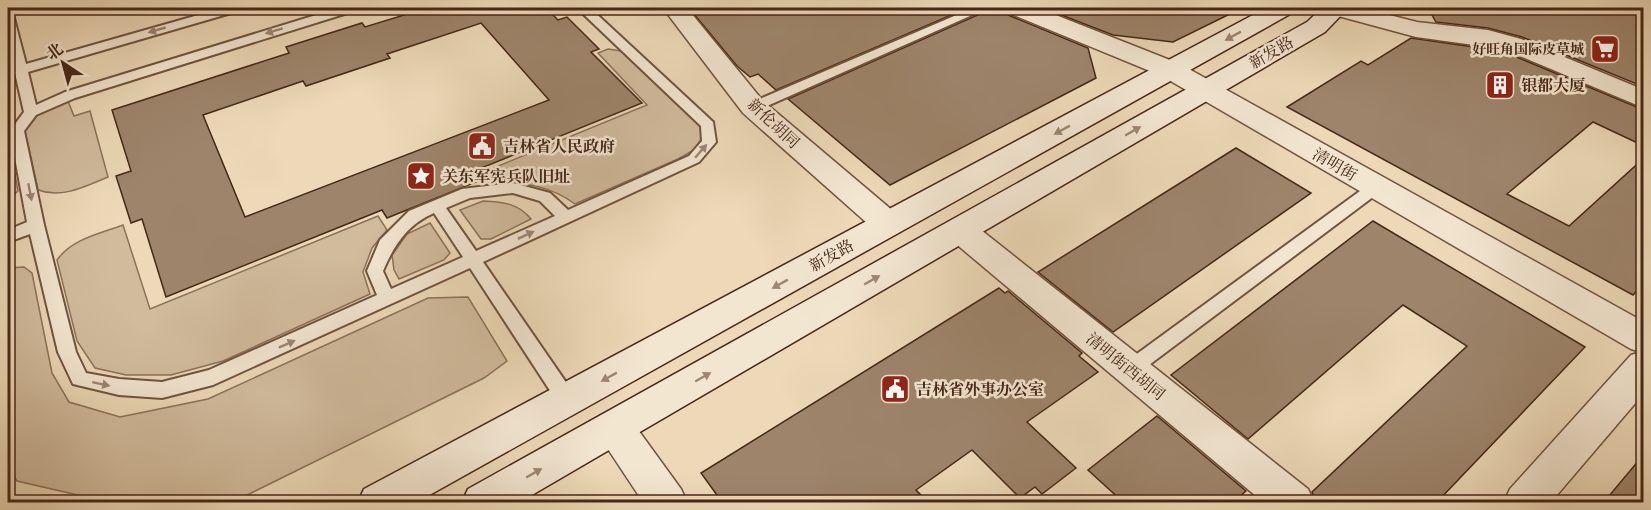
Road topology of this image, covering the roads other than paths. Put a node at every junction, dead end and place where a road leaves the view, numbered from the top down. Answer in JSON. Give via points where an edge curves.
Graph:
{"nodes":[{"id":1,"x":234,"y":8,"type":"edge"},
{"id":2,"x":350,"y":8,"type":"edge"},
{"id":3,"x":583,"y":8,"type":"edge"},
{"id":4,"x":675,"y":8,"type":"edge"},
{"id":5,"x":982,"y":8,"type":"edge"},
{"id":6,"x":1018,"y":8,"type":"edge"},
{"id":7,"x":1283,"y":8,"type":"edge"},
{"id":8,"x":1336,"y":8,"type":"edge"},
{"id":9,"x":8,"y":18,"type":"edge"},
{"id":10,"x":21,"y":70,"type":"junction"},
{"id":11,"x":1171,"y":70,"type":"junction"},
{"id":12,"x":1205,"y":90,"type":"junction"},
{"id":13,"x":1644,"y":100,"type":"edge"},
{"id":14,"x":753,"y":107,"type":"junction"},
{"id":15,"x":31,"y":112,"type":"junction"},
{"id":16,"x":1376,"y":187,"type":"junction"},
{"id":17,"x":437,"y":206,"type":"junction"},
{"id":18,"x":566,"y":217,"type":"junction"},
{"id":19,"x":888,"y":224,"type":"junction"},
{"id":20,"x":36,"y":225,"type":"junction"},
{"id":21,"x":960,"y":230,"type":"junction"},
{"id":22,"x":8,"y":236,"type":"edge"},
{"id":23,"x":473,"y":260,"type":"junction"},
{"id":24,"x":387,"y":299,"type":"junction"},
{"id":25,"x":1644,"y":339,"type":"edge"},
{"id":26,"x":1644,"y":366,"type":"edge"},
{"id":27,"x":1130,"y":369,"type":"junction"},
{"id":28,"x":567,"y":400,"type":"junction"},
{"id":29,"x":614,"y":428,"type":"junction"},
{"id":30,"x":379,"y":502,"type":"edge"},
{"id":31,"x":483,"y":502,"type":"edge"},
{"id":32,"x":666,"y":502,"type":"edge"},
{"id":33,"x":1293,"y":502,"type":"edge"},
{"id":34,"x":1525,"y":502,"type":"edge"}],
"edges":[{"from":1,"to":10,"type":"lane","one_way":true},
{"from":2,"to":15,"type":"lane","one_way":true,"via":[[70,95]]},
{"from":18,"to":3,"type":"lane","one_way":true,"via":[[694,159],[709,142],[708,125]]},
{"from":4,"to":14,"type":"main road","name":"新伦胡同"},
{"from":5,"to":14,"type":"lane"},
{"from":6,"to":11,"type":"main road","name":"清明街"},
{"from":7,"to":11,"type":"main road","name":"新发路","one_way":true},
{"from":8,"to":12,"type":"main road","name":"新发路","via":[[1316,27]]},
{"from":8,"to":13,"type":"main road","via":[[1416,29],[1512,44]]},
{"from":9,"to":10,"type":"lane"},
{"from":10,"to":15,"type":"lane"},
{"from":11,"to":12,"type":"main road","name":"清明街"},
{"from":11,"to":19,"type":"main road","name":"新发路","one_way":true},
{"from":12,"to":16,"type":"main road","name":"清明街"},
{"from":21,"to":12,"type":"main road","name":"新发路","one_way":true},
{"from":14,"to":19,"type":"main road","name":"新伦胡同"},
{"from":15,"to":20,"type":"lane","one_way":true,"via":[[17,131]]},
{"from":16,"to":25,"type":"main road","name":"清明街"},
{"from":16,"to":27,"type":"lane"},
{"from":17,"to":18,"type":"lane","via":[[467,193],[513,188],[545,197]]},
{"from":17,"to":23,"type":"lane"},
{"from":17,"to":24,"type":"lane","via":[[415,215],[386,244],[375,271]]},
{"from":23,"to":18,"type":"lane","one_way":true},
{"from":19,"to":28,"type":"main road","name":"新发路","one_way":true},
{"from":20,"to":22,"type":"lane"},
{"from":20,"to":24,"type":"lane","one_way":true,"via":[[67,352],[80,379],[162,390],[213,377]]},
{"from":21,"to":27,"type":"main road","name":"清明街西胡同"},
{"from":29,"to":21,"type":"main road","name":"新发路","one_way":true},
{"from":23,"to":24,"type":"lane"},
{"from":23,"to":28,"type":"lane"},
{"from":26,"to":34,"type":"main road"},
{"from":27,"to":33,"type":"main road","name":"清明街西胡同"},
{"from":28,"to":30,"type":"main road","name":"新发路"},
{"from":31,"to":29,"type":"main road","name":"新发路","one_way":true},
{"from":29,"to":32,"type":"main road"}]}
